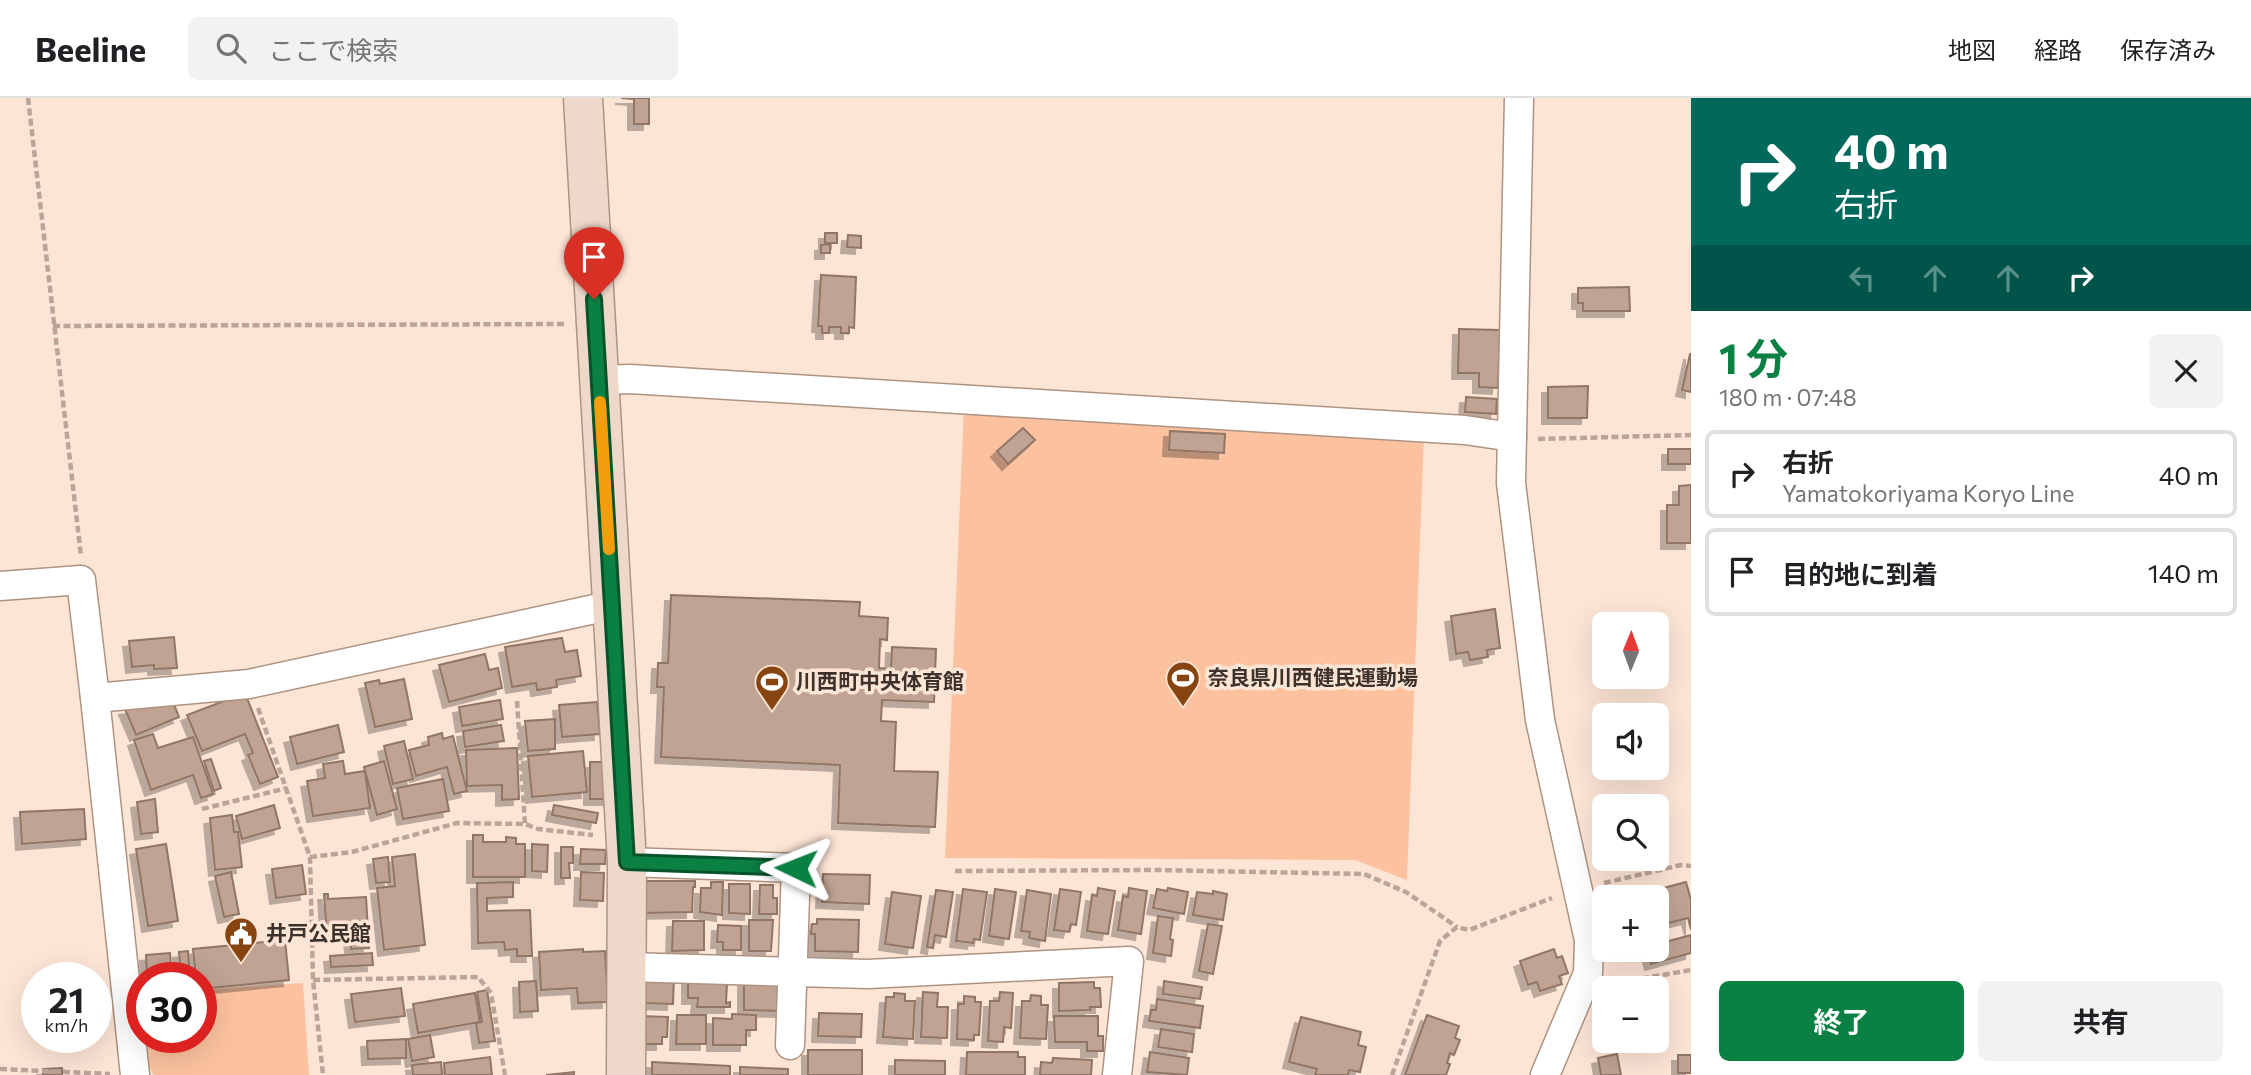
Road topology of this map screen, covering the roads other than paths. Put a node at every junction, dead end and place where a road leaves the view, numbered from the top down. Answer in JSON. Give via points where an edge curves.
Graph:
{"nodes":[{"id":1,"x":583,"y":98,"type":"edge"},
{"id":2,"x":1519,"y":98,"type":"edge"},
{"id":3,"x":599,"y":380,"type":"junction"},
{"id":4,"x":1511,"y":436,"type":"junction"},
{"id":5,"x":0,"y":586,"type":"edge"},
{"id":6,"x":613,"y":605,"type":"junction"},
{"id":7,"x":95,"y":698,"type":"junction"},
{"id":8,"x":626,"y":850,"type":"junction"},
{"id":9,"x":627,"y":967,"type":"junction"},
{"id":10,"x":793,"y":972,"type":"junction"},
{"id":11,"x":790,"y":1045,"type":"dead end"},
{"id":12,"x":135,"y":1075,"type":"edge"},
{"id":13,"x":625,"y":1075,"type":"edge"},
{"id":14,"x":1117,"y":1075,"type":"edge"},
{"id":15,"x":1545,"y":1075,"type":"edge"}],
"edges":[{"from":1,"to":3,"type":"main road"},
{"from":2,"to":4,"type":"street"},
{"from":3,"to":4,"type":"street","via":[[1465,429]]},
{"from":3,"to":6,"type":"main road"},
{"from":4,"to":15,"type":"street","via":[[1511,483],[1540,720],[1589,940],[1588,973]]},
{"from":5,"to":7,"type":"street","via":[[81,580]]},
{"from":6,"to":7,"type":"street","via":[[249,684]]},
{"from":6,"to":8,"type":"main road"},
{"from":7,"to":12,"type":"street"},
{"from":8,"to":9,"type":"main road"},
{"from":8,"to":10,"type":"street","via":[[796,868]]},
{"from":9,"to":10,"type":"street"},
{"from":9,"to":13,"type":"main road"},
{"from":10,"to":11,"type":"street"},
{"from":10,"to":14,"type":"street","via":[[868,974],[1129,961]]}]}
